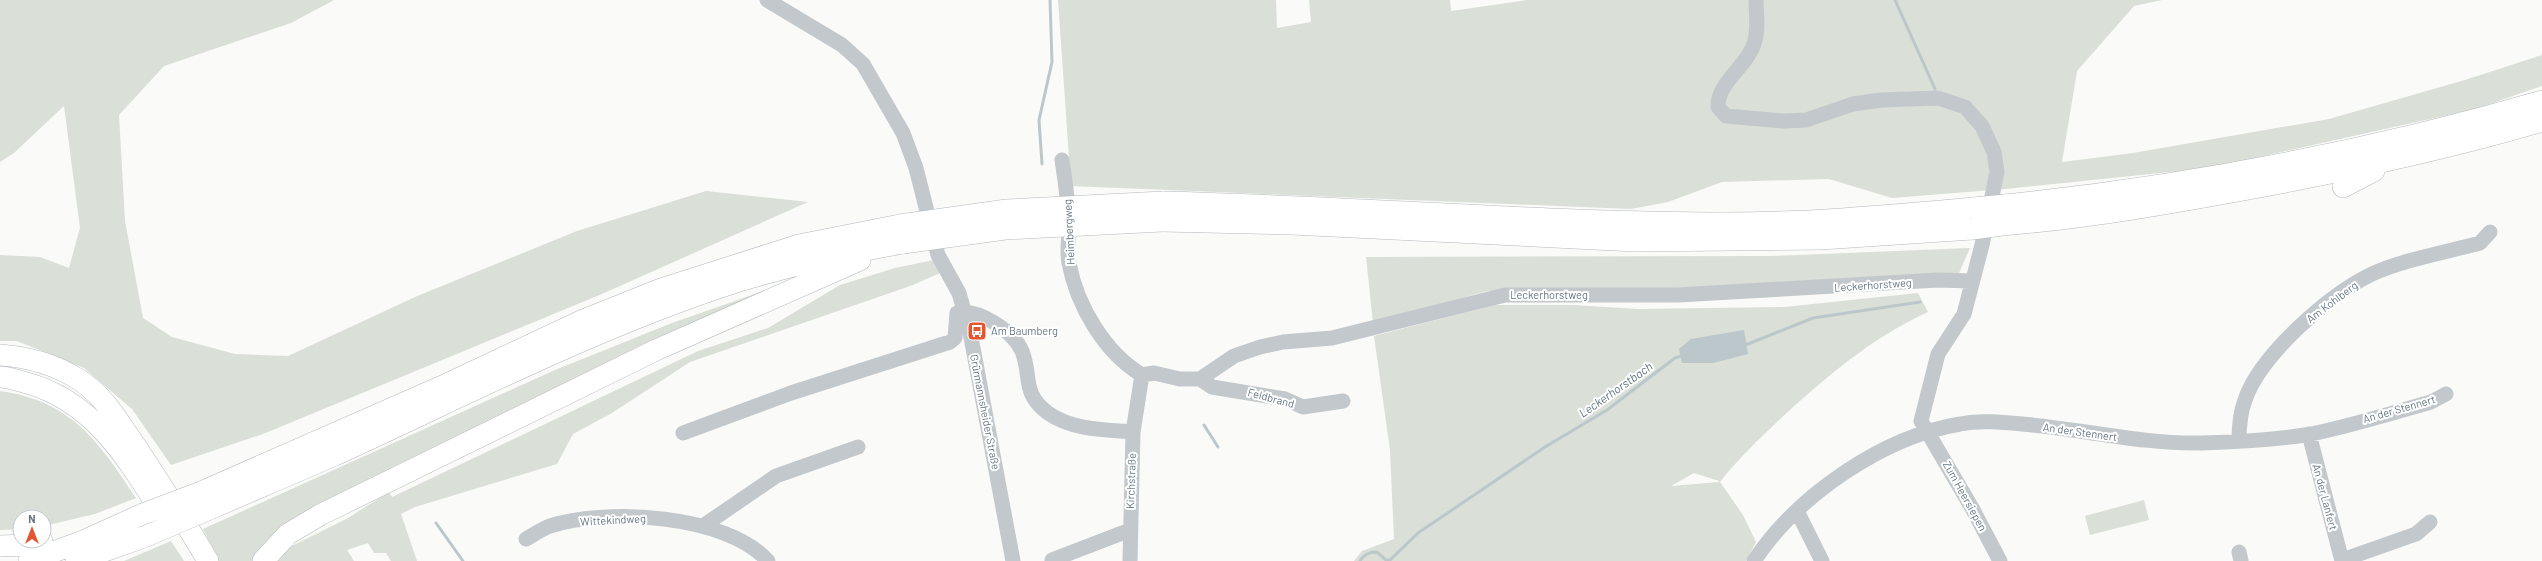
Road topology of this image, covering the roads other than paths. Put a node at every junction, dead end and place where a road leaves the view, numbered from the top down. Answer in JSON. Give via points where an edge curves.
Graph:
{"nodes":[{"id":1,"x":767,"y":0,"type":"edge"},
{"id":2,"x":1756,"y":0,"type":"edge"},
{"id":3,"x":2542,"y":101,"type":"edge"},
{"id":4,"x":2542,"y":121,"type":"edge"},
{"id":5,"x":2398,"y":158,"type":"junction"},
{"id":6,"x":1062,"y":160,"type":"dead end"},
{"id":7,"x":2343,"y":187,"type":"dead end"},
{"id":8,"x":1876,"y":206,"type":"dead end"},
{"id":9,"x":1689,"y":208,"type":"dead end"},
{"id":10,"x":1162,"y":212,"type":"junction"},
{"id":11,"x":1928,"y":212,"type":"junction"},
{"id":12,"x":1587,"y":220,"type":"junction"},
{"id":13,"x":2046,"y":222,"type":"junction"},
{"id":14,"x":2097,"y":225,"type":"dead end"},
{"id":15,"x":2490,"y":232,"type":"dead end"},
{"id":16,"x":902,"y":234,"type":"junction"},
{"id":17,"x":1972,"y":281,"type":"junction"},
{"id":18,"x":964,"y":312,"type":"junction"},
{"id":19,"x":0,"y":355,"type":"edge"},
{"id":20,"x":1142,"y":375,"type":"junction"},
{"id":21,"x":0,"y":377,"type":"edge"},
{"id":22,"x":1200,"y":379,"type":"junction"},
{"id":23,"x":2446,"y":394,"type":"dead end"},
{"id":24,"x":1343,"y":401,"type":"dead end"},
{"id":25,"x":1134,"y":432,"type":"junction"},
{"id":26,"x":1928,"y":432,"type":"junction"},
{"id":27,"x":683,"y":433,"type":"dead end"},
{"id":28,"x":2309,"y":434,"type":"junction"},
{"id":29,"x":2240,"y":441,"type":"junction"},
{"id":30,"x":858,"y":447,"type":"dead end"},
{"id":31,"x":206,"y":500,"type":"junction"},
{"id":32,"x":1797,"y":511,"type":"junction"},
{"id":33,"x":143,"y":514,"type":"junction"},
{"id":34,"x":2430,"y":522,"type":"dead end"},
{"id":35,"x":703,"y":526,"type":"junction"},
{"id":36,"x":1130,"y":530,"type":"junction"},
{"id":37,"x":52,"y":539,"type":"edge"},
{"id":38,"x":526,"y":539,"type":"dead end"},
{"id":39,"x":0,"y":546,"type":"edge"},
{"id":40,"x":12,"y":546,"type":"edge"},
{"id":41,"x":1052,"y":560,"type":"edge"},
{"id":42,"x":2342,"y":560,"type":"edge"},
{"id":43,"x":29,"y":561,"type":"edge"},
{"id":44,"x":76,"y":561,"type":"edge"},
{"id":45,"x":193,"y":561,"type":"edge"},
{"id":46,"x":208,"y":561,"type":"edge"},
{"id":47,"x":263,"y":561,"type":"edge"},
{"id":48,"x":768,"y":561,"type":"edge"},
{"id":49,"x":1013,"y":561,"type":"edge"},
{"id":50,"x":1130,"y":561,"type":"edge"},
{"id":51,"x":1754,"y":561,"type":"edge"},
{"id":52,"x":1822,"y":561,"type":"edge"},
{"id":53,"x":2000,"y":561,"type":"edge"}],
"edges":[{"from":1,"to":18,"type":"street","name":"Grürmannsheider Straße","via":[[842,45],[863,64],[903,133],[916,168],[938,255],[959,293]]},
{"from":2,"to":17,"type":"street","via":[[1755,43],[1749,56],[1717,101],[1718,107],[1726,116],[1806,120],[1853,104],[1881,100],[1938,98],[1965,107],[1982,126],[1994,152],[1997,172]]},
{"from":3,"to":11,"type":"highway","bridge":true,"via":[[2390,141],[2269,167],[2111,194]]},
{"from":4,"to":5,"type":"highway"},
{"from":5,"to":7,"type":"highway"},
{"from":5,"to":13,"type":"highway","via":[[2210,196]]},
{"from":6,"to":20,"type":"street","name":"Heimbergweg","via":[[1069,221],[1068,262],[1082,306],[1104,344],[1128,367]]},
{"from":8,"to":11,"type":"highway"},
{"from":9,"to":12,"type":"highway"},
{"from":10,"to":12,"type":"highway","via":[[1256,204]]},
{"from":10,"to":13,"type":"highway","bridge":true,"via":[[1292,224],[1634,241],[1821,239]]},
{"from":10,"to":16,"type":"highway","bridge":true,"via":[[1007,210]]},
{"from":11,"to":12,"type":"highway","via":[[1814,222]]},
{"from":13,"to":14,"type":"highway"},
{"from":15,"to":29,"type":"street","name":"Am Kohlberg","via":[[2480,243],[2372,274],[2314,315],[2279,347],[2259,370],[2245,399],[2239,422]]},
{"from":16,"to":31,"type":"highway","via":[[799,245],[662,289],[581,321]]},
{"from":16,"to":47,"type":"highway","via":[[836,270],[656,350],[320,515],[288,534]]},
{"from":17,"to":22,"type":"street","name":"Leckerhorstweg","via":[[1938,280],[1686,295],[1505,295],[1332,338],[1260,346],[1234,356]]},
{"from":17,"to":26,"type":"street","via":[[1964,314],[1938,354],[1933,369],[1921,421]]},
{"from":18,"to":25,"type":"street","via":[[982,315],[1013,339],[1021,349],[1026,362],[1028,388],[1047,412],[1075,425]]},
{"from":18,"to":27,"type":"street","via":[[957,313],[955,338],[950,342],[791,393]]},
{"from":18,"to":49,"type":"street","name":"Grürmannsheider Straße"},
{"from":19,"to":46,"type":"highway","via":[[35,360],[56,368],[78,379],[94,392],[111,409]]},
{"from":20,"to":22,"type":"street","via":[[1154,372],[1180,378]]},
{"from":20,"to":25,"type":"street","name":"Kirchstraße"},
{"from":21,"to":45,"type":"highway","via":[[41,387],[72,402],[104,430],[136,473]]},
{"from":22,"to":24,"type":"street","name":"Feldbrand","via":[[1212,387],[1285,399],[1303,407]]},
{"from":23,"to":28,"type":"street","name":"An der Stennert","via":[[2432,402]]},
{"from":25,"to":36,"type":"street","name":"Kirchstraße"},
{"from":26,"to":29,"type":"street","name":"An der Stennert","via":[[1981,422],[2023,424],[2161,442]]},
{"from":26,"to":32,"type":"street","name":"An der Stennert","via":[[1863,461],[1818,491]]},
{"from":26,"to":53,"type":"street","name":"Zum Heersiepen"},
{"from":28,"to":29,"type":"street","name":"An der Stennert"},
{"from":28,"to":42,"type":"street","name":"An der Lanfert"},
{"from":30,"to":35,"type":"street","via":[[776,476]]},
{"from":31,"to":33,"type":"highway","bridge":true},
{"from":31,"to":44,"type":"highway","bridge":true,"via":[[144,537]]},
{"from":32,"to":51,"type":"street","name":"An der Stennert","via":[[1770,539]]},
{"from":32,"to":52,"type":"street"},
{"from":33,"to":37,"type":"highway"},
{"from":33,"to":43,"type":"highway","via":[[83,541]]},
{"from":34,"to":42,"type":"street","name":"An der Lanfert","via":[[2416,534]]},
{"from":35,"to":38,"type":"street","name":"Wittekindweg","via":[[658,518],[604,518],[549,526]]},
{"from":35,"to":48,"type":"street","name":"Wittekindweg","via":[[740,540]]},
{"from":36,"to":41,"type":"street"},
{"from":36,"to":50,"type":"street","name":"Kirchstraße"},
{"from":39,"to":40,"type":"highway"}]}
